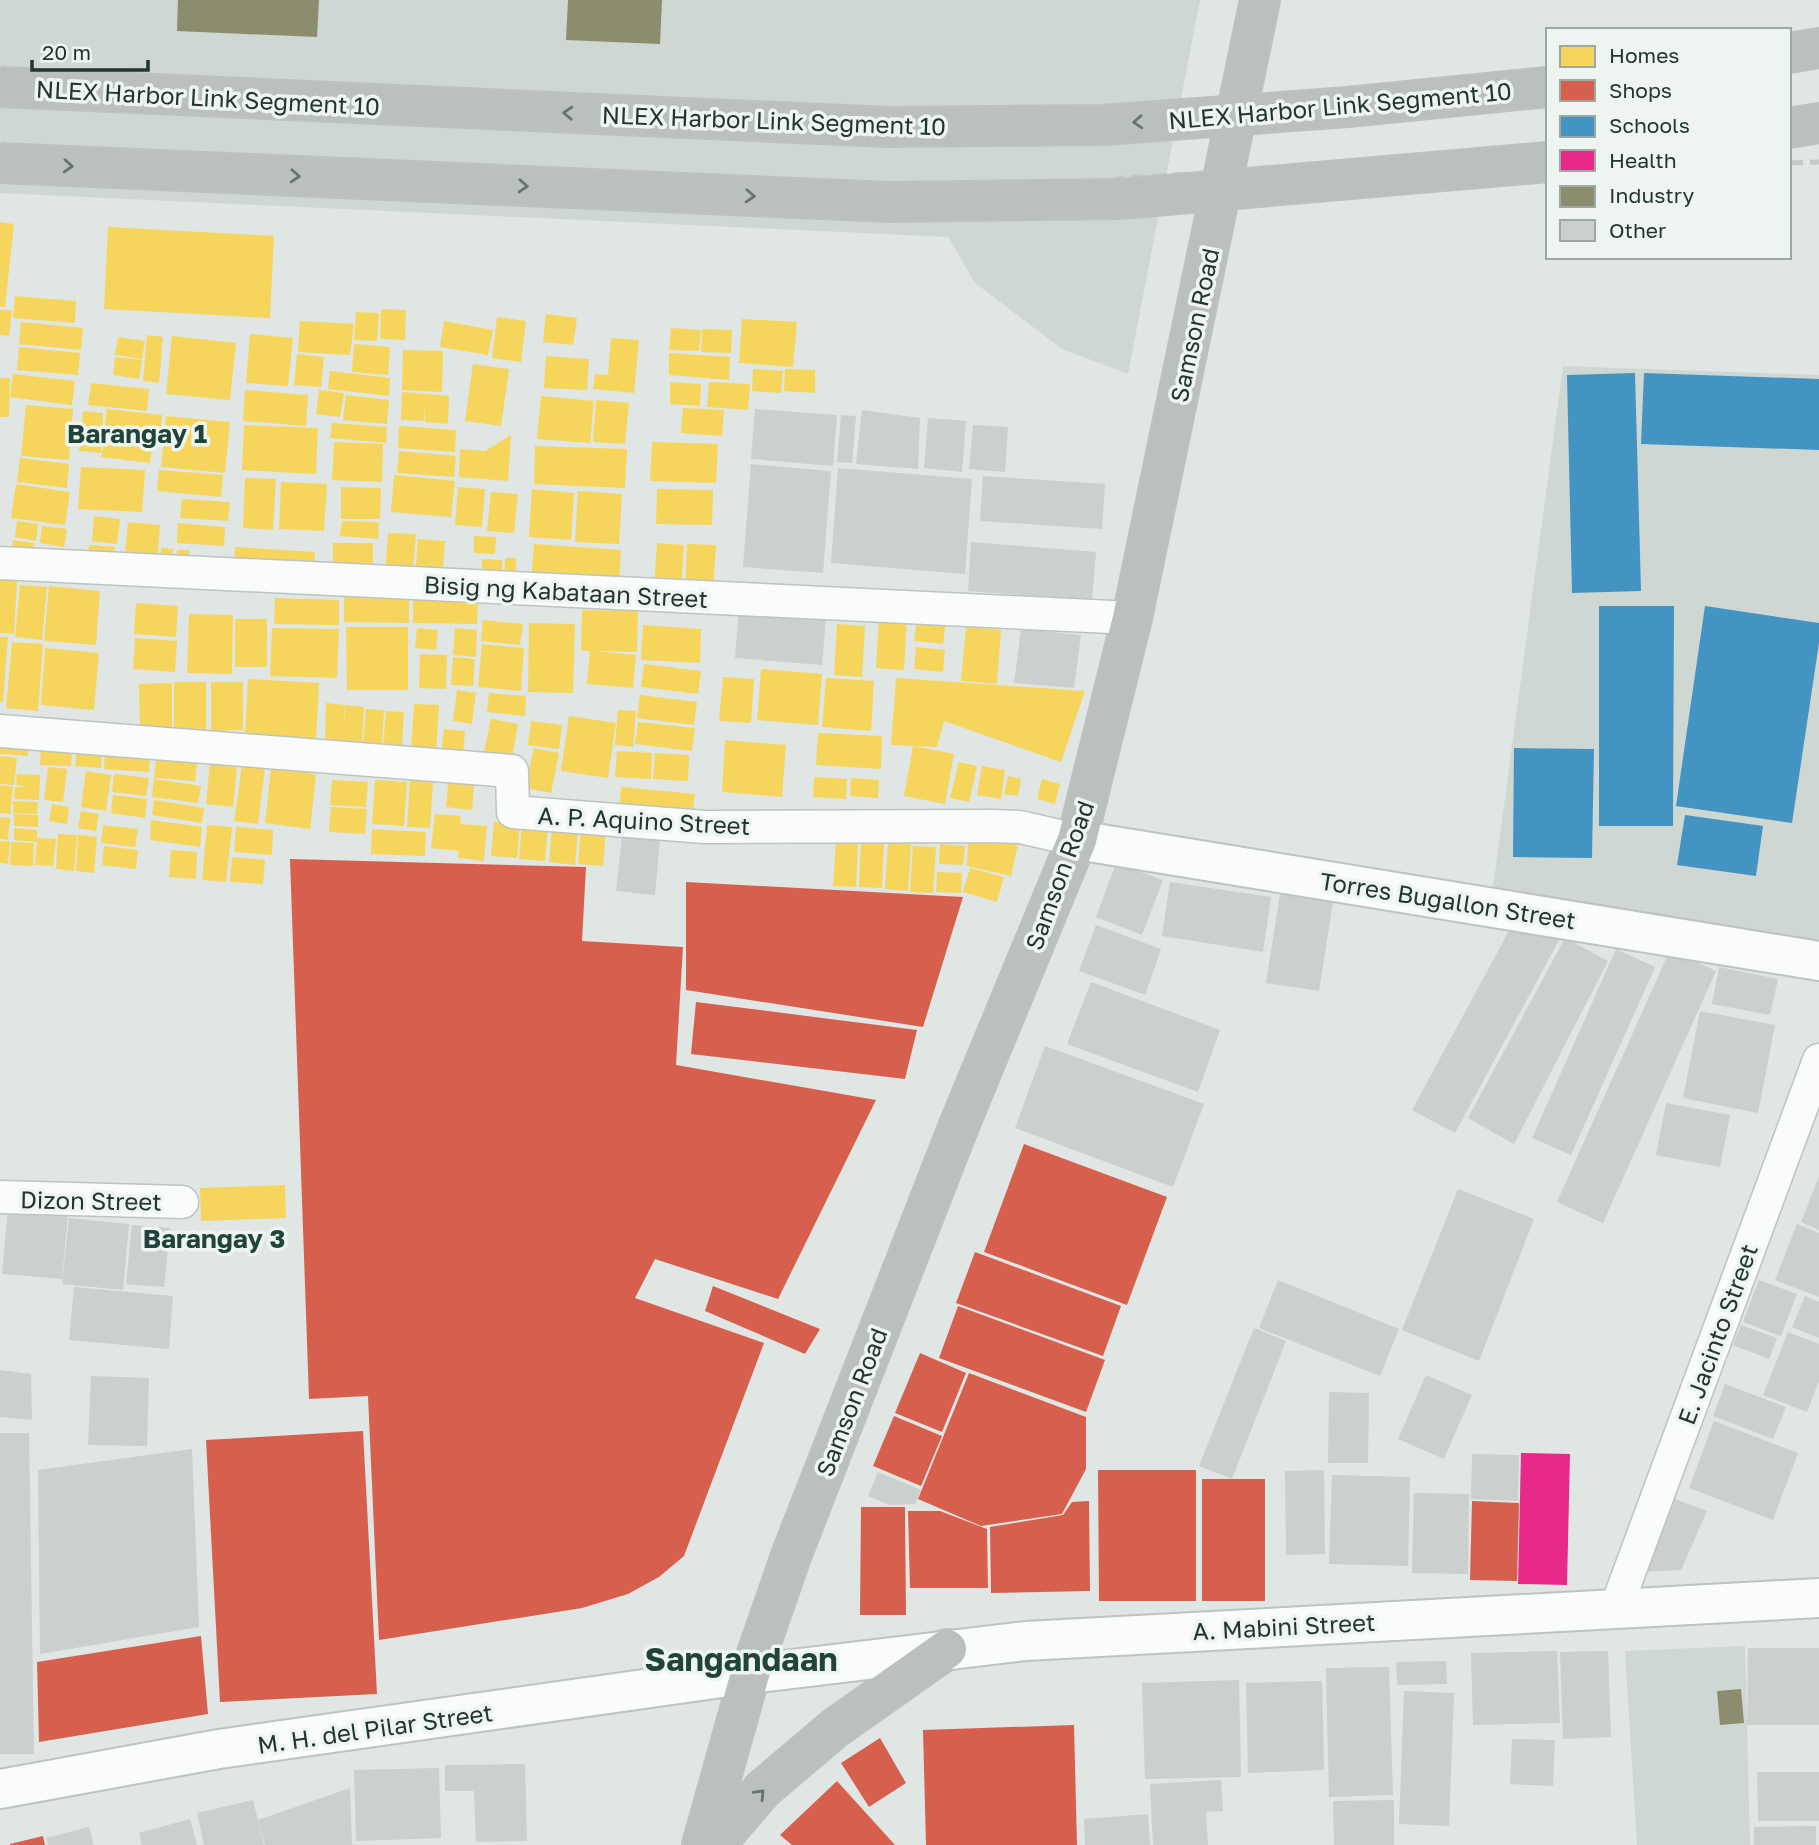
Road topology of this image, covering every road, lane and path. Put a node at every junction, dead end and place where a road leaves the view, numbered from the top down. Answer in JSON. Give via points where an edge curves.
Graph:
{"nodes":[{"id":1,"x":1260,"y":0,"type":"edge"},
{"id":2,"x":1819,"y":48,"type":"edge"},
{"id":3,"x":1791,"y":53,"type":"edge"},
{"id":4,"x":0,"y":87,"type":"edge"},
{"id":5,"x":1546,"y":87,"type":"edge"},
{"id":6,"x":1819,"y":123,"type":"edge"},
{"id":7,"x":1791,"y":128,"type":"edge"},
{"id":8,"x":1546,"y":162,"type":"edge"},
{"id":9,"x":0,"y":163,"type":"edge"},
{"id":10,"x":0,"y":563,"type":"edge"},
{"id":11,"x":1132,"y":618,"type":"junction"},
{"id":12,"x":0,"y":732,"type":"edge"},
{"id":13,"x":1077,"y":840,"type":"junction"},
{"id":14,"x":1819,"y":961,"type":"edge"},
{"id":15,"x":1819,"y":1060,"type":"edge"},
{"id":16,"x":0,"y":1197,"type":"edge"},
{"id":17,"x":182,"y":1202,"type":"dead end"},
{"id":18,"x":1819,"y":1598,"type":"edge"},
{"id":19,"x":1616,"y":1608,"type":"junction"},
{"id":20,"x":947,"y":1649,"type":"junction"},
{"id":21,"x":750,"y":1674,"type":"junction"},
{"id":22,"x":0,"y":1789,"type":"edge"},
{"id":23,"x":702,"y":1845,"type":"edge"},
{"id":24,"x":715,"y":1845,"type":"edge"}],
"edges":[{"from":1,"to":11,"type":"highway","name":"Samson Road"},
{"from":2,"to":3,"type":"highway"},
{"from":5,"to":4,"type":"highway","name":"NLEX Harbor Link Segment 10","one_way":true,"bridge":true,"via":[[1103,125],[887,127]]},
{"from":6,"to":7,"type":"highway"},
{"from":9,"to":8,"type":"highway","one_way":true,"bridge":true,"via":[[889,202],[1120,199]]},
{"from":10,"to":11,"type":"street","name":"Bisig ng Kabataan Street"},
{"from":11,"to":13,"type":"highway","name":"Samson Road"},
{"from":12,"to":13,"type":"street","name":"A. P. Aquino Street","via":[[512,771],[513,812],[705,827],[1020,827]]},
{"from":13,"to":14,"type":"main road","name":"Torres Bugallon Street"},
{"from":13,"to":21,"type":"highway","name":"Samson Road","via":[[958,1128],[791,1556]]},
{"from":15,"to":19,"type":"street","name":"E. Jacinto Street"},
{"from":16,"to":17,"type":"street","name":"Dizon Street"},
{"from":18,"to":19,"type":"main road","name":"A. Mabini Street"},
{"from":19,"to":20,"type":"main road","name":"A. Mabini Street"},
{"from":20,"to":21,"type":"main road","name":"A. Mabini Street"},
{"from":24,"to":20,"type":"highway","one_way":true,"via":[[763,1789]]},
{"from":21,"to":22,"type":"main road","name":"M. H. del Pilar Street","via":[[219,1749]]},
{"from":21,"to":23,"type":"highway","name":"Samson Road"}]}
